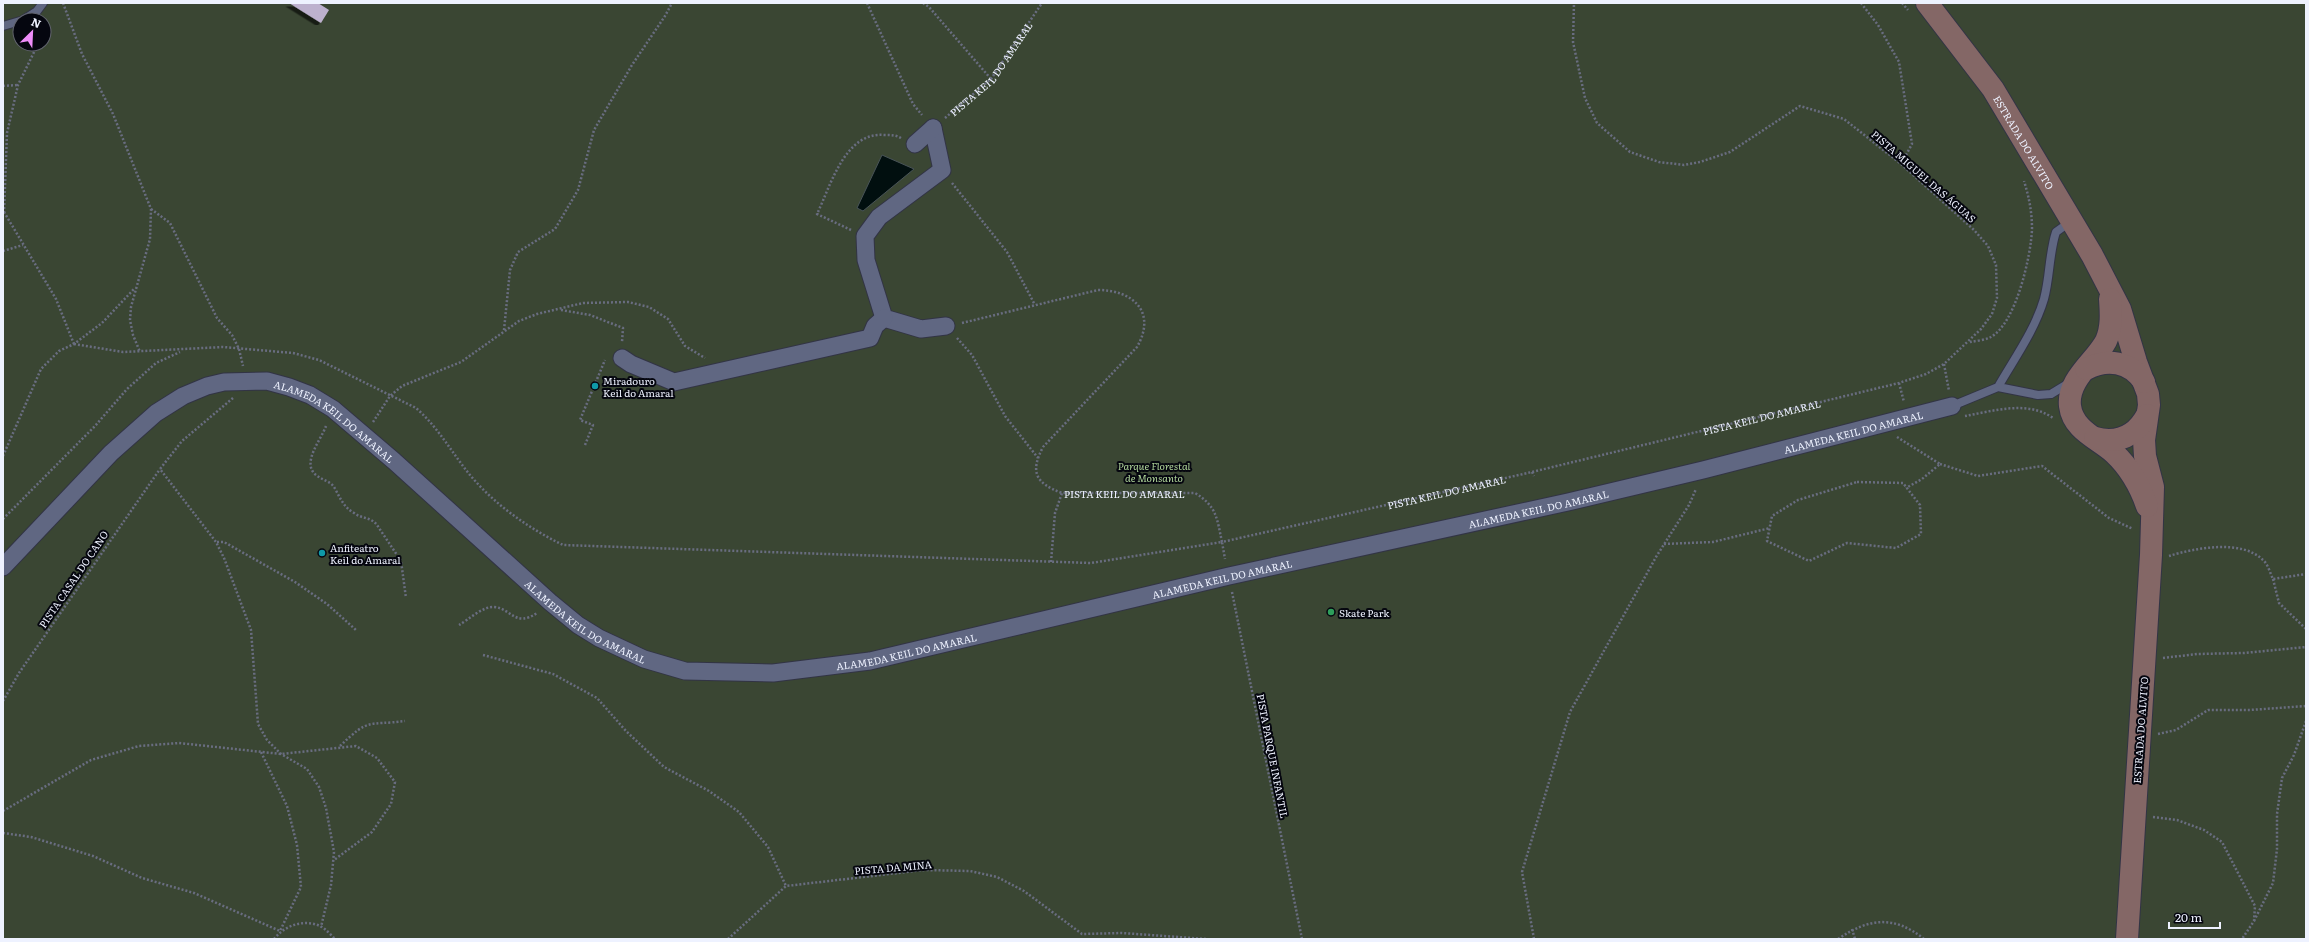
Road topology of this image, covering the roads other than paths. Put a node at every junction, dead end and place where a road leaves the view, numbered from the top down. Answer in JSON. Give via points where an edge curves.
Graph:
{"nodes":[{"id":1,"x":43,"y":3,"type":"edge"},
{"id":2,"x":1918,"y":7,"type":"edge"},
{"id":3,"x":35,"y":12,"type":"edge"},
{"id":4,"x":915,"y":144,"type":"road end"},
{"id":5,"x":2072,"y":220,"type":"junction"},
{"id":6,"x":2110,"y":289,"type":"junction"},
{"id":7,"x":884,"y":318,"type":"junction"},
{"id":8,"x":946,"y":326,"type":"road end"},
{"id":9,"x":622,"y":358,"type":"dead end"},
{"id":10,"x":2082,"y":373,"type":"junction"},
{"id":11,"x":2145,"y":385,"type":"junction"},
{"id":12,"x":1998,"y":387,"type":"junction"},
{"id":13,"x":1956,"y":411,"type":"joint"},
{"id":14,"x":2147,"y":415,"type":"junction"},
{"id":15,"x":2095,"y":438,"type":"junction"},
{"id":16,"x":2143,"y":525,"type":"junction"},
{"id":17,"x":3,"y":567,"type":"edge"},
{"id":18,"x":2127,"y":939,"type":"edge"}],
"edges":[{"from":1,"to":3,"type":"lane"},
{"from":2,"to":5,"type":"street","name":"ESTRADA DO ALVITO","via":[[1993,89]]},
{"from":4,"to":7,"type":"street","via":[[933,128],[942,170],[879,217],[865,236],[866,260]]},
{"from":5,"to":6,"type":"street","name":"ESTRADA DO ALVITO"},
{"from":5,"to":12,"type":"lane","via":[[2056,232],[2050,275],[2043,301],[2027,338]]},
{"from":6,"to":10,"type":"street","name":"ESTRADA DO ALVITO","via":[[2109,332],[2101,349]]},
{"from":6,"to":11,"type":"street","name":"ESTRADA DO ALVITO","via":[[2120,309]]},
{"from":7,"to":8,"type":"street","via":[[921,328]]},
{"from":7,"to":9,"type":"street","via":[[875,326],[870,338],[674,382]]},
{"from":10,"to":11,"type":"street","name":"ESTRADA DO ALVITO","via":[[2104,362],[2119,363],[2133,370]]},
{"from":10,"to":12,"type":"lane","via":[[2051,394],[2038,395]]},
{"from":10,"to":15,"type":"street","name":"ESTRADA DO ALVITO","via":[[2070,395],[2073,416],[2086,433]]},
{"from":11,"to":14,"type":"street","name":"ESTRADA DO ALVITO","via":[[2149,405]]},
{"from":12,"to":13,"type":"lane"},
{"from":13,"to":17,"type":"street","name":"ALAMEDA KEIL DO AMARAL","via":[[1878,425],[1568,502],[1229,576],[870,661],[773,673],[685,671],[644,659],[599,638],[550,602],[366,435],[333,409],[310,395],[267,382],[242,381],[207,386],[183,396],[156,413],[111,453]]},
{"from":14,"to":15,"type":"street","via":[[2135,432],[2126,438],[2110,441]]},
{"from":14,"to":16,"type":"street","name":"ESTRADA DO ALVITO","via":[[2145,456],[2153,487]]},
{"from":15,"to":16,"type":"street","name":"ESTRADA DO ALVITO","via":[[2114,453],[2136,479]]},
{"from":16,"to":18,"type":"street","name":"ESTRADA DO ALVITO","via":[[2151,555]]}]}
